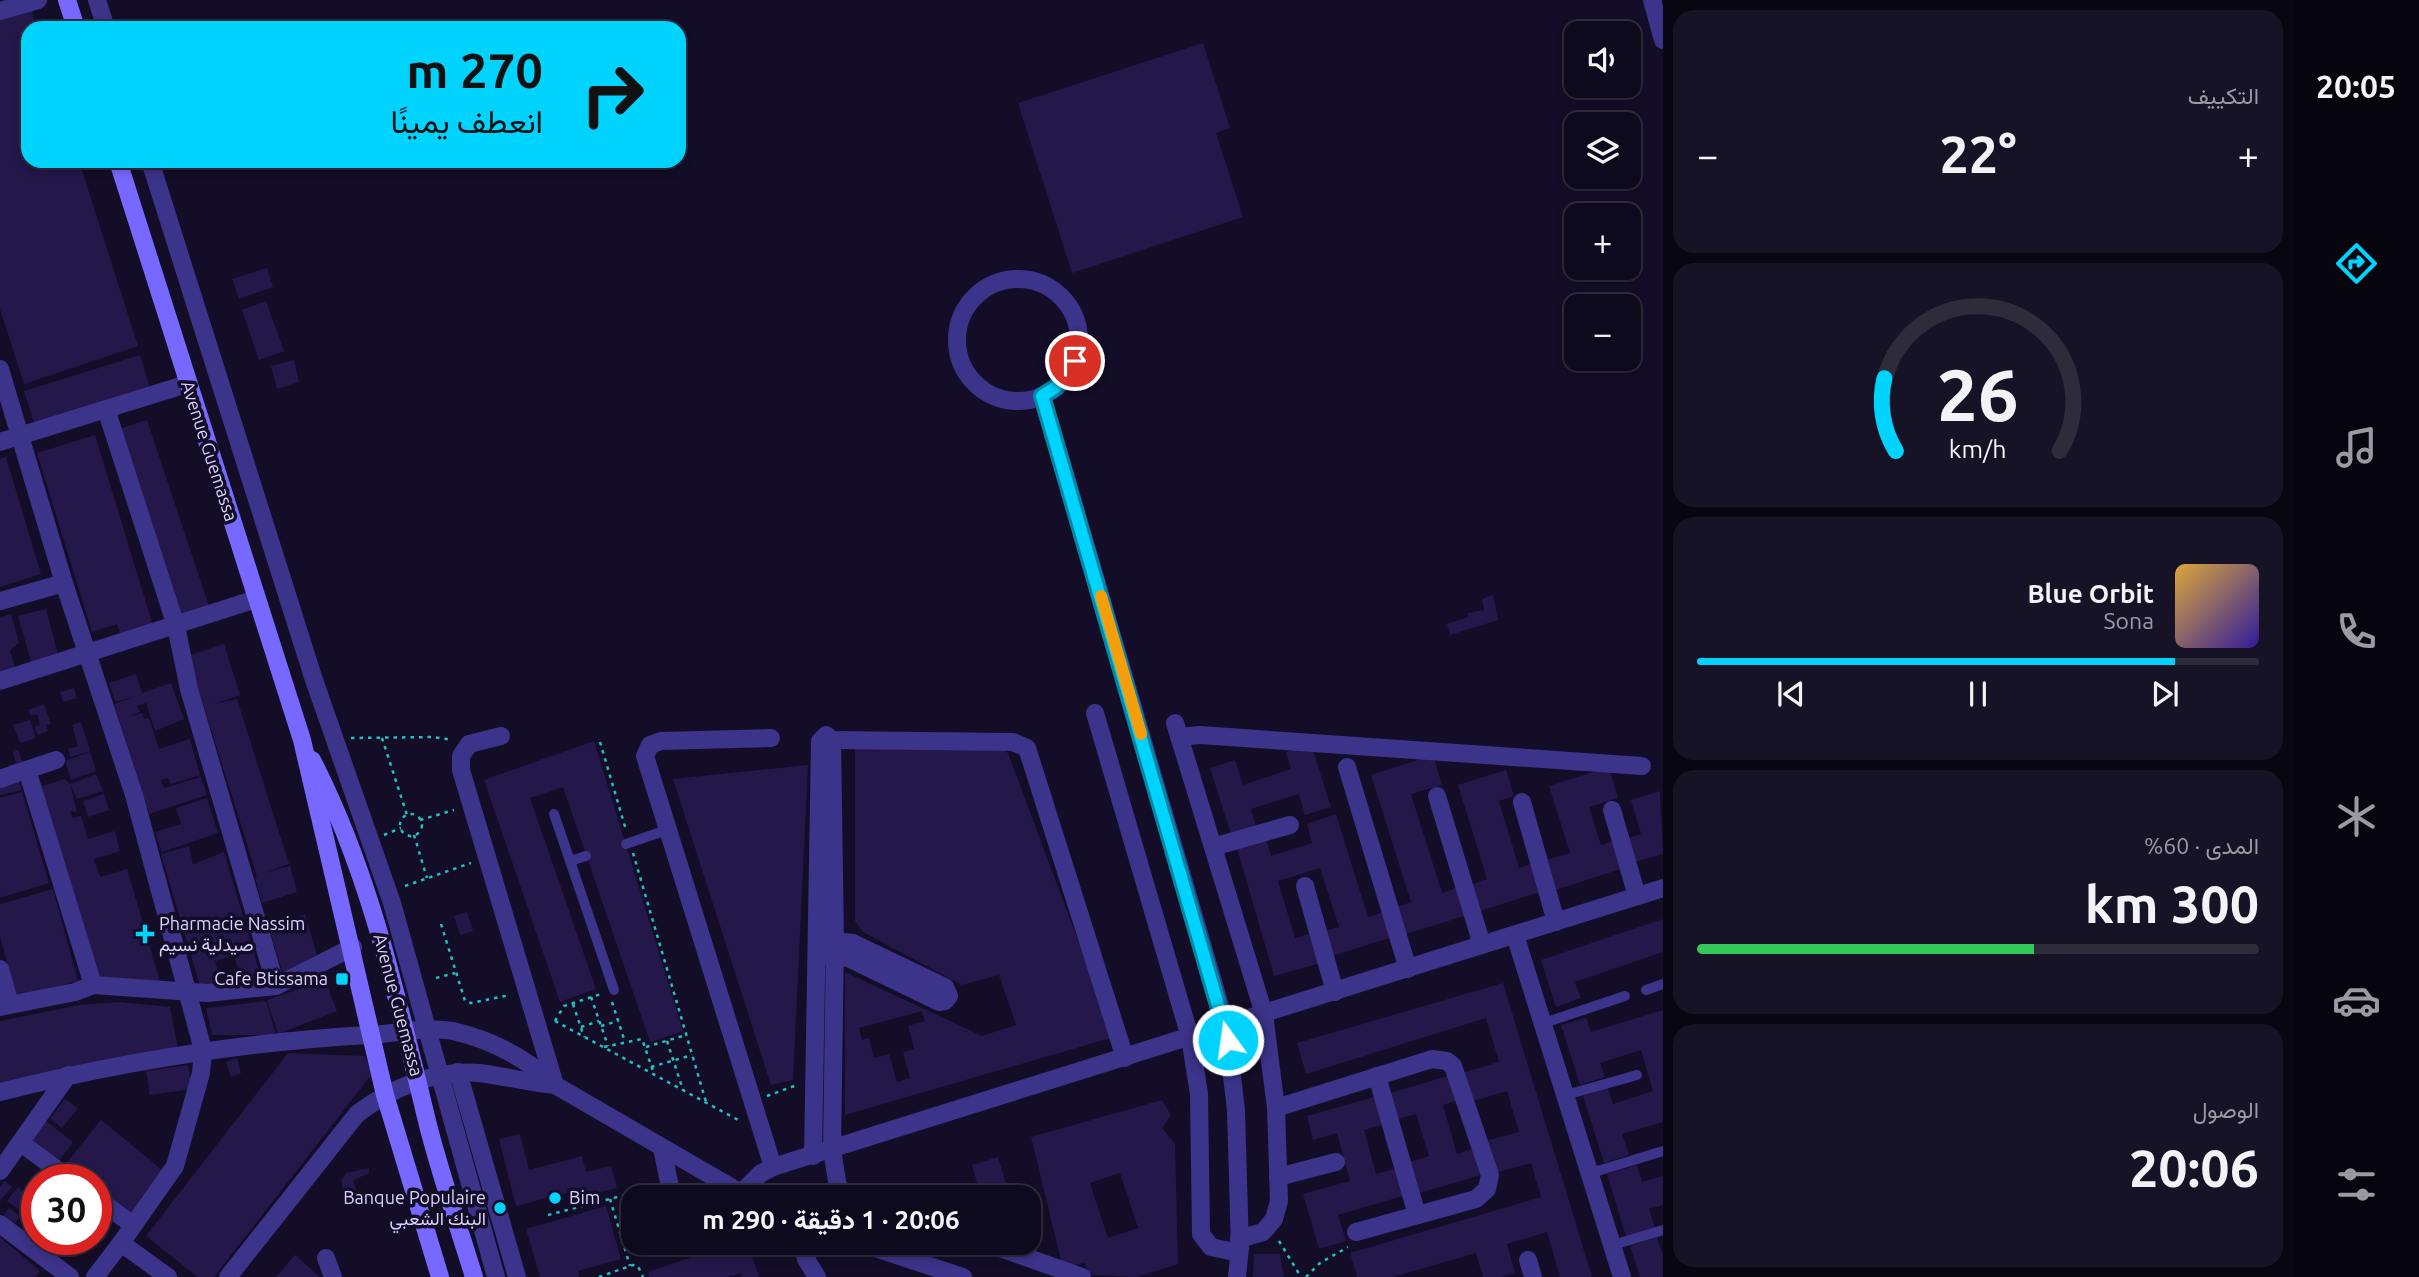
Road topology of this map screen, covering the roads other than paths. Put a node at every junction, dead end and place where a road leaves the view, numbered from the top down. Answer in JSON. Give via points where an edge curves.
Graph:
{"nodes":[{"id":1,"x":38,"y":0,"type":"edge"},
{"id":2,"x":67,"y":0,"type":"edge"},
{"id":3,"x":97,"y":0,"type":"edge"},
{"id":4,"x":1653,"y":0,"type":"edge"},
{"id":5,"x":0,"y":11,"type":"edge"},
{"id":6,"x":74,"y":21,"type":"edge"},
{"id":7,"x":104,"y":21,"type":"edge"},
{"id":8,"x":1663,"y":40,"type":"edge"},
{"id":9,"x":120,"y":168,"type":"edge"},
{"id":10,"x":152,"y":168,"type":"edge"},
{"id":11,"x":0,"y":369,"type":"edge"},
{"id":12,"x":187,"y":384,"type":"junction"},
{"id":13,"x":1042,"y":396,"type":"junction"},
{"id":14,"x":106,"y":409,"type":"junction"},
{"id":15,"x":21,"y":435,"type":"junction"},
{"id":16,"x":0,"y":442,"type":"edge"},
{"id":17,"x":64,"y":583,"type":"junction"},
{"id":18,"x":257,"y":599,"type":"junction"},
{"id":19,"x":0,"y":601,"type":"edge"},
{"id":20,"x":176,"y":626,"type":"junction"},
{"id":21,"x":89,"y":654,"type":"junction"},
{"id":22,"x":0,"y":681,"type":"edge"},
{"id":23,"x":1096,"y":713,"type":"dead end"},
{"id":24,"x":501,"y":736,"type":"dead end"},
{"id":25,"x":771,"y":738,"type":"dead end"},
{"id":26,"x":302,"y":740,"type":"junction"},
{"id":27,"x":56,"y":760,"type":"dead end"},
{"id":28,"x":1642,"y":766,"type":"dead end"},
{"id":29,"x":1347,"y":767,"type":"dead end"},
{"id":30,"x":27,"y":770,"type":"junction"},
{"id":31,"x":0,"y":779,"type":"edge"},
{"id":32,"x":1437,"y":796,"type":"dead end"},
{"id":33,"x":1522,"y":802,"type":"dead end"},
{"id":34,"x":1612,"y":810,"type":"dead end"},
{"id":35,"x":554,"y":814,"type":"dead end"},
{"id":36,"x":1290,"y":825,"type":"dead end"},
{"id":37,"x":667,"y":830,"type":"junction"},
{"id":38,"x":628,"y":843,"type":"road end"},
{"id":39,"x":1213,"y":847,"type":"junction"},
{"id":40,"x":586,"y":856,"type":"dead end"},
{"id":41,"x":570,"y":862,"type":"junction"},
{"id":42,"x":1305,"y":886,"type":"dead end"},
{"id":43,"x":1663,"y":888,"type":"edge"},
{"id":44,"x":1637,"y":896,"type":"junction"},
{"id":45,"x":1556,"y":922,"type":"junction"},
{"id":46,"x":1515,"y":935,"type":"junction"},
{"id":47,"x":1482,"y":945,"type":"junction"},
{"id":48,"x":353,"y":947,"type":"junction"},
{"id":49,"x":826,"y":948,"type":"junction"},
{"id":50,"x":1408,"y":968,"type":"junction"},
{"id":51,"x":0,"y":969,"type":"edge"},
{"id":52,"x":1663,"y":984,"type":"edge"},
{"id":53,"x":93,"y":985,"type":"junction"},
{"id":54,"x":276,"y":986,"type":"junction"},
{"id":55,"x":614,"y":990,"type":"dead end"},
{"id":56,"x":1646,"y":990,"type":"dead end"},
{"id":57,"x":190,"y":991,"type":"junction"},
{"id":58,"x":1335,"y":992,"type":"junction"},
{"id":59,"x":1625,"y":996,"type":"dead end"},
{"id":60,"x":5,"y":1006,"type":"edge"},
{"id":61,"x":1265,"y":1014,"type":"junction"},
{"id":62,"x":1544,"y":1023,"type":"junction"},
{"id":63,"x":1226,"y":1026,"type":"junction"},
{"id":64,"x":429,"y":1031,"type":"junction"},
{"id":65,"x":406,"y":1032,"type":"junction"},
{"id":66,"x":372,"y":1035,"type":"junction"},
{"id":67,"x":1190,"y":1037,"type":"junction"},
{"id":68,"x":203,"y":1050,"type":"junction"},
{"id":69,"x":1125,"y":1058,"type":"junction"},
{"id":70,"x":458,"y":1072,"type":"junction"},
{"id":71,"x":440,"y":1074,"type":"junction"},
{"id":72,"x":68,"y":1075,"type":"junction"},
{"id":73,"x":1637,"y":1075,"type":"dead end"},
{"id":74,"x":1377,"y":1076,"type":"junction"},
{"id":75,"x":418,"y":1082,"type":"junction"},
{"id":76,"x":555,"y":1084,"type":"junction"},
{"id":77,"x":0,"y":1092,"type":"edge"},
{"id":78,"x":385,"y":1095,"type":"junction"},
{"id":79,"x":1566,"y":1095,"type":"junction"},
{"id":80,"x":1276,"y":1108,"type":"junction"},
{"id":81,"x":21,"y":1143,"type":"junction"},
{"id":82,"x":662,"y":1148,"type":"junction"},
{"id":83,"x":832,"y":1150,"type":"junction"},
{"id":84,"x":1663,"y":1151,"type":"edge"},
{"id":85,"x":813,"y":1156,"type":"junction"},
{"id":86,"x":1336,"y":1162,"type":"dead end"},
{"id":87,"x":49,"y":1164,"type":"edge"},
{"id":88,"x":772,"y":1167,"type":"junction"},
{"id":89,"x":0,"y":1171,"type":"edge"},
{"id":90,"x":1591,"y":1173,"type":"junction"},
{"id":91,"x":1278,"y":1177,"type":"junction"},
{"id":92,"x":669,"y":1185,"type":"edge"},
{"id":93,"x":724,"y":1185,"type":"edge"},
{"id":94,"x":752,"y":1185,"type":"edge"},
{"id":95,"x":838,"y":1185,"type":"edge"},
{"id":96,"x":112,"y":1210,"type":"edge"},
{"id":97,"x":1417,"y":1215,"type":"junction"},
{"id":98,"x":0,"y":1224,"type":"edge"},
{"id":99,"x":133,"y":1226,"type":"junction"},
{"id":100,"x":1663,"y":1230,"type":"edge"},
{"id":101,"x":1356,"y":1232,"type":"road end"},
{"id":102,"x":121,"y":1243,"type":"junction"},
{"id":103,"x":1613,"y":1245,"type":"junction"},
{"id":104,"x":1239,"y":1246,"type":"junction"},
{"id":105,"x":805,"y":1255,"type":"edge"},
{"id":106,"x":887,"y":1255,"type":"edge"},
{"id":107,"x":1020,"y":1255,"type":"edge"},
{"id":108,"x":327,"y":1258,"type":"dead end"},
{"id":109,"x":921,"y":1270,"type":"edge"},
{"id":110,"x":70,"y":1277,"type":"edge"},
{"id":111,"x":95,"y":1277,"type":"edge"},
{"id":112,"x":168,"y":1277,"type":"edge"},
{"id":113,"x":228,"y":1277,"type":"edge"},
{"id":114,"x":334,"y":1277,"type":"edge"},
{"id":115,"x":440,"y":1277,"type":"edge"},
{"id":116,"x":474,"y":1277,"type":"edge"},
{"id":117,"x":496,"y":1277,"type":"edge"},
{"id":118,"x":517,"y":1277,"type":"edge"},
{"id":119,"x":817,"y":1277,"type":"edge"},
{"id":120,"x":962,"y":1277,"type":"edge"},
{"id":121,"x":1082,"y":1277,"type":"edge"},
{"id":122,"x":1237,"y":1277,"type":"edge"},
{"id":123,"x":1622,"y":1277,"type":"edge"}],
"edges":[{"from":1,"to":5,"type":"street"},
{"from":2,"to":6,"type":"main road"},
{"from":3,"to":7,"type":"street"},
{"from":4,"to":8,"type":"street"},
{"from":9,"to":12,"type":"main road","name":"Avenue Guemassa"},
{"from":10,"to":64,"type":"street","via":[[334,739],[388,891]]},
{"from":11,"to":15,"type":"street"},
{"from":12,"to":14,"type":"street"},
{"from":12,"to":18,"type":"main road","name":"Avenue Guemassa"},
{"from":13,"to":13,"type":"street","via":[[1056,387],[1075,361],[1079,345],[1072,312],[1063,299],[1037,282],[1006,280],[992,285],[968,305],[961,318],[958,346],[965,369],[983,390],[997,397],[1012,401]]},
{"from":13,"to":63,"type":"street"},
{"from":14,"to":15,"type":"street"},
{"from":14,"to":20,"type":"street"},
{"from":15,"to":16,"type":"street"},
{"from":15,"to":17,"type":"street"},
{"from":17,"to":19,"type":"street"},
{"from":17,"to":21,"type":"street"},
{"from":18,"to":20,"type":"street"},
{"from":18,"to":26,"type":"main road","name":"Avenue Guemassa"},
{"from":20,"to":21,"type":"street"},
{"from":20,"to":54,"type":"street","via":[[189,689]]},
{"from":21,"to":22,"type":"street"},
{"from":21,"to":57,"type":"street"},
{"from":23,"to":67,"type":"street"},
{"from":24,"to":76,"type":"street","via":[[469,744],[460,763]]},
{"from":25,"to":37,"type":"street","via":[[650,745],[646,762]]},
{"from":26,"to":48,"type":"main road","name":"Avenue Guemassa"},
{"from":26,"to":65,"type":"main road","name":"Avenue Guemassa","via":[[341,823],[371,904]]},
{"from":27,"to":30,"type":"street"},
{"from":28,"to":39,"type":"street","via":[[1177,730]]},
{"from":29,"to":50,"type":"street"},
{"from":30,"to":31,"type":"street"},
{"from":30,"to":53,"type":"street"},
{"from":32,"to":47,"type":"street"},
{"from":33,"to":45,"type":"street"},
{"from":34,"to":44,"type":"street"},
{"from":35,"to":41,"type":"lane"},
{"from":36,"to":39,"type":"street"},
{"from":37,"to":38,"type":"lane"},
{"from":37,"to":88,"type":"street"},
{"from":39,"to":61,"type":"street"},
{"from":40,"to":41,"type":"lane"},
{"from":41,"to":55,"type":"lane"},
{"from":42,"to":58,"type":"street"},
{"from":43,"to":44,"type":"street"},
{"from":44,"to":45,"type":"street"},
{"from":45,"to":46,"type":"street"},
{"from":46,"to":47,"type":"street"},
{"from":46,"to":62,"type":"street"},
{"from":47,"to":50,"type":"street"},
{"from":48,"to":54,"type":"street"},
{"from":48,"to":66,"type":"main road","name":"Avenue Guemassa"},
{"from":49,"to":49,"type":"street","via":[[939,1002],[949,996],[945,987],[853,943]]},
{"from":49,"to":69,"type":"street","via":[[832,740],[1013,741],[1027,748]]},
{"from":49,"to":83,"type":"street"},
{"from":49,"to":85,"type":"street","via":[[814,1080]]},
{"from":50,"to":58,"type":"street"},
{"from":51,"to":60,"type":"street"},
{"from":52,"to":56,"type":"lane"},
{"from":53,"to":57,"type":"street"},
{"from":53,"to":60,"type":"street"},
{"from":54,"to":57,"type":"street"},
{"from":57,"to":68,"type":"street"},
{"from":58,"to":61,"type":"street"},
{"from":59,"to":62,"type":"lane"},
{"from":61,"to":63,"type":"street"},
{"from":61,"to":80,"type":"street"},
{"from":62,"to":79,"type":"street"},
{"from":63,"to":67,"type":"street"},
{"from":63,"to":104,"type":"street","via":[[1234,1082]]},
{"from":64,"to":65,"type":"street"},
{"from":64,"to":71,"type":"street"},
{"from":64,"to":76,"type":"street","via":[[451,1031],[509,1050]]},
{"from":65,"to":66,"type":"street"},
{"from":65,"to":75,"type":"main road","name":"Avenue Guemassa"},
{"from":66,"to":68,"type":"street"},
{"from":66,"to":78,"type":"main road","name":"Avenue Guemassa"},
{"from":67,"to":69,"type":"street"},
{"from":67,"to":104,"type":"street","via":[[1199,1094],[1201,1234],[1211,1247]]},
{"from":68,"to":72,"type":"street"},
{"from":68,"to":99,"type":"street","via":[[175,1166]]},
{"from":69,"to":83,"type":"street"},
{"from":70,"to":71,"type":"street"},
{"from":70,"to":76,"type":"street"},
{"from":70,"to":118,"type":"street"},
{"from":71,"to":75,"type":"street"},
{"from":71,"to":117,"type":"street"},
{"from":72,"to":77,"type":"street"},
{"from":72,"to":81,"type":"street"},
{"from":73,"to":79,"type":"lane"},
{"from":74,"to":80,"type":"street"},
{"from":74,"to":97,"type":"street"},
{"from":74,"to":97,"type":"street","via":[[1432,1059],[1453,1066],[1490,1175],[1487,1189],[1476,1199]]},
{"from":75,"to":78,"type":"street"},
{"from":75,"to":116,"type":"main road","name":"Avenue Guemassa"},
{"from":76,"to":82,"type":"street"},
{"from":78,"to":113,"type":"street","via":[[357,1114]]},
{"from":78,"to":115,"type":"main road","name":"Avenue Guemassa"},
{"from":79,"to":90,"type":"street"},
{"from":80,"to":91,"type":"street"},
{"from":81,"to":87,"type":"street"},
{"from":81,"to":89,"type":"street"},
{"from":82,"to":92,"type":"street"},
{"from":82,"to":93,"type":"street"},
{"from":83,"to":85,"type":"street"},
{"from":83,"to":95,"type":"street"},
{"from":84,"to":90,"type":"lane"},
{"from":85,"to":88,"type":"street"},
{"from":86,"to":91,"type":"street"},
{"from":88,"to":94,"type":"street"},
{"from":90,"to":103,"type":"street"},
{"from":91,"to":104,"type":"street","via":[[1277,1210],[1269,1226]]},
{"from":96,"to":99,"type":"street"},
{"from":97,"to":101,"type":"street"},
{"from":98,"to":110,"type":"street"},
{"from":99,"to":102,"type":"street"},
{"from":100,"to":103,"type":"lane"},
{"from":102,"to":111,"type":"street"},
{"from":102,"to":112,"type":"street"},
{"from":103,"to":123,"type":"street"},
{"from":104,"to":122,"type":"street"},
{"from":105,"to":119,"type":"street"},
{"from":106,"to":109,"type":"street"},
{"from":107,"to":121,"type":"street"},
{"from":108,"to":114,"type":"street"},
{"from":109,"to":120,"type":"street"}]}
